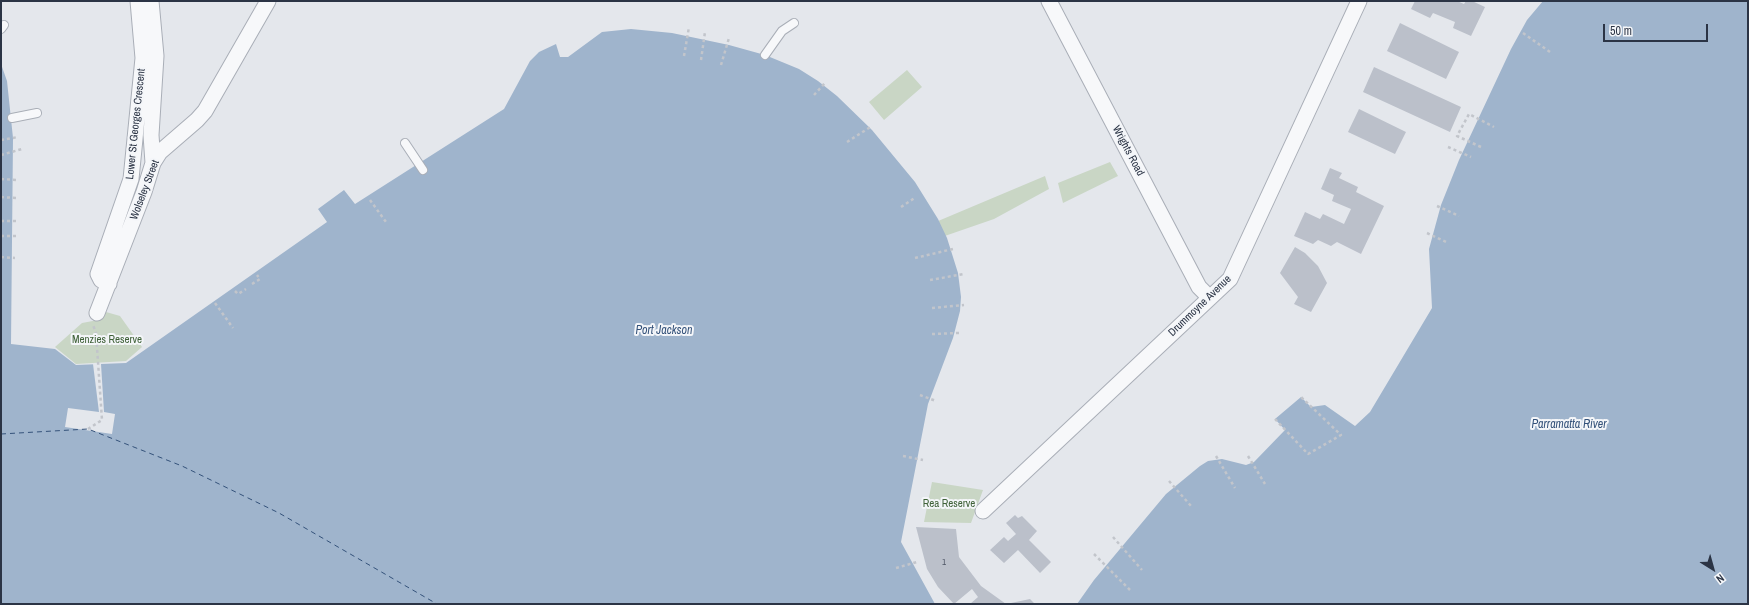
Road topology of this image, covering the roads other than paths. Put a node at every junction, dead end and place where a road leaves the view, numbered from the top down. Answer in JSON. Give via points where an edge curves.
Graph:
{"nodes":[{"id":1,"x":138,"y":1,"type":"edge"},
{"id":2,"x":151,"y":1,"type":"edge"},
{"id":3,"x":268,"y":1,"type":"edge"},
{"id":4,"x":1049,"y":1,"type":"edge"},
{"id":5,"x":1359,"y":1,"type":"edge"},
{"id":6,"x":794,"y":23,"type":"dead end"},
{"id":7,"x":765,"y":55,"type":"dead end"},
{"id":8,"x":36,"y":113,"type":"dead end"},
{"id":9,"x":12,"y":118,"type":"dead end"},
{"id":10,"x":405,"y":143,"type":"dead end"},
{"id":11,"x":153,"y":162,"type":"junction"},
{"id":12,"x":423,"y":170,"type":"dead end"},
{"id":13,"x":109,"y":284,"type":"junction"},
{"id":14,"x":1210,"y":298,"type":"junction"},
{"id":15,"x":97,"y":313,"type":"road end"},
{"id":16,"x":983,"y":511,"type":"dead end"}],
"edges":[{"from":1,"to":13,"type":"street","name":"Lower St Georges Crescent","via":[[142,58],[132,178],[98,274],[101,280]]},
{"from":2,"to":11,"type":"street","name":"Lower St Georges Crescent","via":[[156,56],[151,135]]},
{"from":3,"to":11,"type":"street","name":"Wolseley Street","via":[[205,111],[164,148]]},
{"from":4,"to":14,"type":"street","name":"Wrights Road","via":[[1199,287]]},
{"from":5,"to":14,"type":"street","name":"Drummoyne Avenue","via":[[1230,279]]},
{"from":6,"to":7,"type":"lane","via":[[782,31]]},
{"from":8,"to":9,"type":"lane"},
{"from":10,"to":12,"type":"lane"},
{"from":11,"to":13,"type":"street","name":"Wolseley Street"},
{"from":13,"to":15,"type":"street","name":"Wolseley Street"},
{"from":14,"to":16,"type":"street","name":"Drummoyne Avenue"}]}
